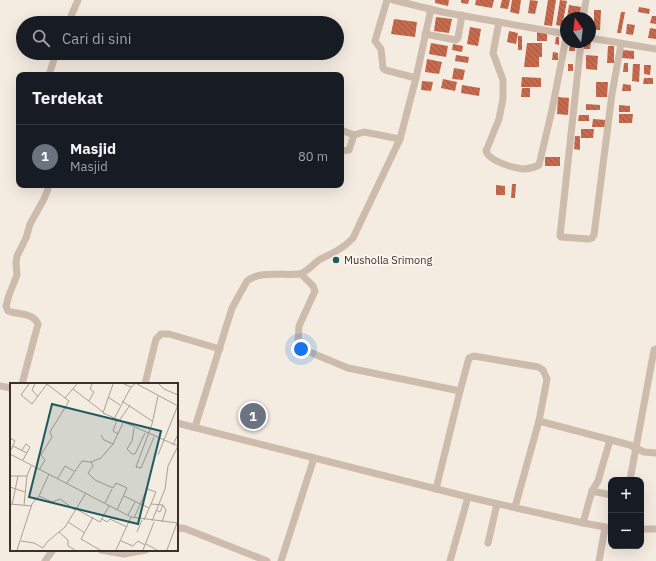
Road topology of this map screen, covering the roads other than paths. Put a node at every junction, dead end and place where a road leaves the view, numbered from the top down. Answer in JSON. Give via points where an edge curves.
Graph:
{"nodes":[{"id":1,"x":78,"y":0,"type":"edge"},
{"id":2,"x":387,"y":0,"type":"edge"},
{"id":3,"x":394,"y":0,"type":"edge"},
{"id":4,"x":586,"y":0,"type":"edge"},
{"id":5,"x":403,"y":1,"type":"edge"},
{"id":6,"x":430,"y":9,"type":"junction"},
{"id":7,"x":584,"y":12,"type":"edge"},
{"id":8,"x":462,"y":15,"type":"junction"},
{"id":9,"x":71,"y":16,"type":"edge"},
{"id":10,"x":499,"y":22,"type":"junction"},
{"id":11,"x":560,"y":33,"type":"edge"},
{"id":12,"x":425,"y":34,"type":"junction"},
{"id":13,"x":596,"y":39,"type":"edge"},
{"id":14,"x":621,"y":44,"type":"junction"},
{"id":15,"x":564,"y":48,"type":"edge"},
{"id":16,"x":580,"y":48,"type":"edge"},
{"id":17,"x":656,"y":49,"type":"edge"},
{"id":18,"x":54,"y":60,"type":"edge"},
{"id":19,"x":50,"y":72,"type":"edge"},
{"id":20,"x":416,"y":78,"type":"junction"},
{"id":21,"x":344,"y":131,"type":"edge"},
{"id":22,"x":354,"y":135,"type":"junction"},
{"id":23,"x":400,"y":139,"type":"junction"},
{"id":24,"x":344,"y":151,"type":"edge"},
{"id":25,"x":48,"y":188,"type":"edge"},
{"id":26,"x":301,"y":274,"type":"junction"},
{"id":27,"x":220,"y":349,"type":"junction"},
{"id":28,"x":656,"y":349,"type":"edge"},
{"id":29,"x":22,"y":383,"type":"edge"},
{"id":30,"x":145,"y":383,"type":"edge"},
{"id":31,"x":0,"y":386,"type":"edge"},
{"id":32,"x":10,"y":388,"type":"edge"},
{"id":33,"x":460,"y":391,"type":"junction"},
{"id":34,"x":539,"y":421,"type":"junction"},
{"id":35,"x":178,"y":423,"type":"edge"},
{"id":36,"x":196,"y":427,"type":"junction"},
{"id":37,"x":610,"y":440,"type":"junction"},
{"id":38,"x":635,"y":447,"type":"junction"},
{"id":39,"x":656,"y":453,"type":"edge"},
{"id":40,"x":314,"y":458,"type":"junction"},
{"id":41,"x":630,"y":477,"type":"edge"},
{"id":42,"x":436,"y":489,"type":"junction"},
{"id":43,"x":592,"y":491,"type":"junction"},
{"id":44,"x":608,"y":494,"type":"edge"},
{"id":45,"x":468,"y":497,"type":"junction"},
{"id":46,"x":497,"y":504,"type":"junction"},
{"id":47,"x":515,"y":507,"type":"junction"},
{"id":48,"x":583,"y":523,"type":"junction"},
{"id":49,"x":608,"y":528,"type":"edge"},
{"id":50,"x":178,"y":529,"type":"edge"},
{"id":51,"x":644,"y":529,"type":"edge"},
{"id":52,"x":656,"y":529,"type":"edge"},
{"id":53,"x":488,"y":543,"type":"dead end"},
{"id":54,"x":52,"y":551,"type":"edge"},
{"id":55,"x":108,"y":551,"type":"edge"},
{"id":56,"x":140,"y":551,"type":"edge"},
{"id":57,"x":45,"y":561,"type":"edge"},
{"id":58,"x":267,"y":561,"type":"edge"},
{"id":59,"x":281,"y":561,"type":"edge"},
{"id":60,"x":450,"y":561,"type":"edge"},
{"id":61,"x":599,"y":561,"type":"edge"}],
"edges":[{"from":1,"to":9,"type":"street"},
{"from":2,"to":20,"type":"street","via":[[375,41],[381,49],[383,68]]},
{"from":3,"to":5,"type":"street"},
{"from":4,"to":7,"type":"street"},
{"from":5,"to":6,"type":"street"},
{"from":6,"to":8,"type":"street"},
{"from":6,"to":12,"type":"street"},
{"from":8,"to":10,"type":"street"},
{"from":8,"to":12,"type":"street","via":[[456,40]]},
{"from":10,"to":11,"type":"street"},
{"from":10,"to":15,"type":"street","via":[[493,53],[503,80],[503,99],[499,119],[486,151],[491,158],[500,163],[524,169],[539,165]]},
{"from":12,"to":20,"type":"street"},
{"from":13,"to":14,"type":"street"},
{"from":14,"to":16,"type":"street","via":[[594,234],[589,239],[560,236]]},
{"from":14,"to":17,"type":"street"},
{"from":18,"to":19,"type":"street"},
{"from":20,"to":23,"type":"street"},
{"from":21,"to":22,"type":"street"},
{"from":22,"to":23,"type":"street","via":[[364,132]]},
{"from":22,"to":24,"type":"street","via":[[349,150]]},
{"from":23,"to":26,"type":"street","via":[[353,238],[346,246]]},
{"from":25,"to":29,"type":"street","via":[[17,256],[17,275],[6,306],[8,311],[31,316],[38,324]]},
{"from":26,"to":27,"type":"street","via":[[250,278],[232,308]]},
{"from":26,"to":33,"type":"street","via":[[315,291],[298,333],[298,343],[307,351],[348,368]]},
{"from":27,"to":30,"type":"street","via":[[170,334],[161,334],[156,340]]},
{"from":27,"to":36,"type":"street"},
{"from":28,"to":38,"type":"street"},
{"from":31,"to":32,"type":"street"},
{"from":33,"to":34,"type":"street","via":[[469,358],[472,356],[538,367],[543,370],[547,379]]},
{"from":33,"to":42,"type":"street"},
{"from":34,"to":37,"type":"street"},
{"from":34,"to":47,"type":"street"},
{"from":35,"to":36,"type":"street"},
{"from":36,"to":40,"type":"street"},
{"from":37,"to":38,"type":"street"},
{"from":37,"to":43,"type":"street","via":[[598,481]]},
{"from":38,"to":39,"type":"street","via":[[644,452]]},
{"from":38,"to":41,"type":"street"},
{"from":40,"to":42,"type":"street"},
{"from":40,"to":59,"type":"street"},
{"from":42,"to":45,"type":"street"},
{"from":43,"to":44,"type":"street"},
{"from":43,"to":48,"type":"street"},
{"from":45,"to":46,"type":"street"},
{"from":45,"to":60,"type":"street"},
{"from":46,"to":47,"type":"street"},
{"from":46,"to":53,"type":"street"},
{"from":47,"to":48,"type":"street"},
{"from":48,"to":49,"type":"street"},
{"from":49,"to":61,"type":"street"},
{"from":50,"to":58,"type":"street","via":[[186,529]]},
{"from":51,"to":52,"type":"street"},
{"from":54,"to":57,"type":"street"},
{"from":55,"to":56,"type":"street","via":[[124,554]]}]}
